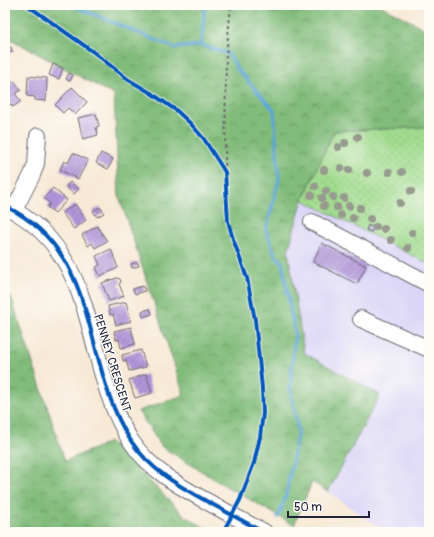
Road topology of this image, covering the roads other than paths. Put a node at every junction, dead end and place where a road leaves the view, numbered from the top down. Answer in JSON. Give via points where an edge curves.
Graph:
{"nodes":[{"id":1,"x":38,"y":136,"type":"dead end"},
{"id":2,"x":9,"y":208,"type":"edge"},
{"id":3,"x":312,"y":222,"type":"dead end"},
{"id":4,"x":429,"y":284,"type":"edge"},
{"id":5,"x":361,"y":319,"type":"dead end"},
{"id":6,"x":429,"y":349,"type":"edge"},
{"id":7,"x":264,"y":532,"type":"edge"}],
"edges":[{"from":1,"to":2,"type":"street","via":[[36,164],[29,181]]},
{"from":2,"to":7,"type":"street","name":"PENNEY CRESCENT","via":[[47,236],[71,270],[85,307],[113,407],[131,442],[154,468],[169,480]]},
{"from":3,"to":4,"type":"street"},
{"from":5,"to":6,"type":"street"}]}
